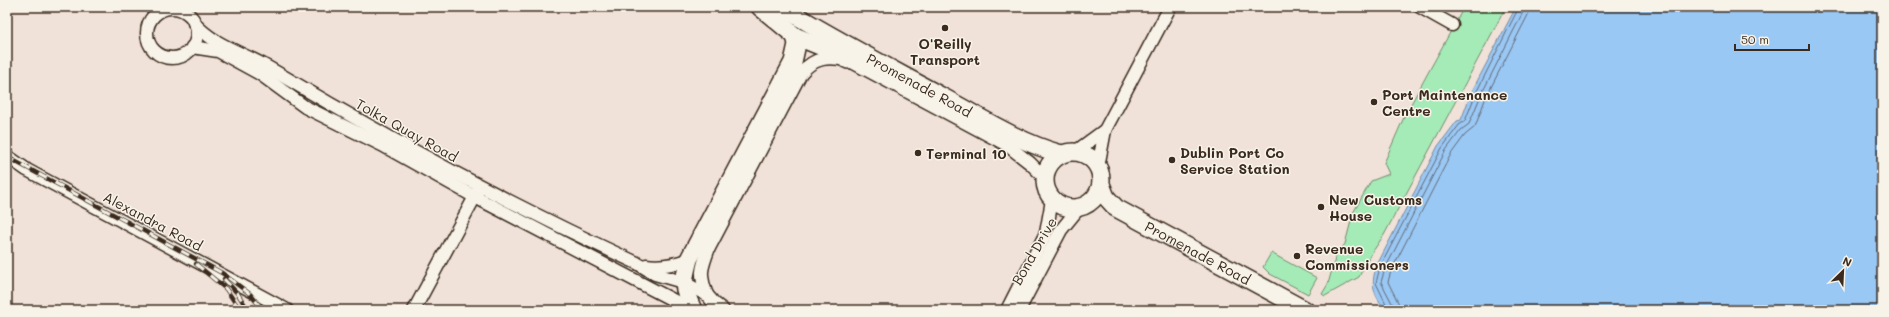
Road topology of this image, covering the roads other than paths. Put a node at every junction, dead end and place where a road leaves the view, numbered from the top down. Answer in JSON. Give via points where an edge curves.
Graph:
{"nodes":[{"id":1,"x":760,"y":7,"type":"edge"},
{"id":2,"x":782,"y":7,"type":"edge"},
{"id":3,"x":1170,"y":7,"type":"edge"},
{"id":4,"x":1420,"y":7,"type":"edge"},
{"id":5,"x":194,"y":23,"type":"junction"},
{"id":6,"x":1452,"y":25,"type":"dead end"},
{"id":7,"x":795,"y":36,"type":"junction"},
{"id":8,"x":192,"y":48,"type":"junction"},
{"id":9,"x":848,"y":60,"type":"junction"},
{"id":10,"x":1105,"y":130,"type":"junction"},
{"id":11,"x":1068,"y":153,"type":"junction"},
{"id":12,"x":7,"y":156,"type":"edge"},
{"id":13,"x":1098,"y":167,"type":"junction"},
{"id":14,"x":1044,"y":178,"type":"junction"},
{"id":15,"x":1101,"y":184,"type":"junction"},
{"id":16,"x":478,"y":192,"type":"junction"},
{"id":17,"x":1052,"y":200,"type":"junction"},
{"id":18,"x":1079,"y":208,"type":"junction"},
{"id":19,"x":613,"y":251,"type":"junction"},
{"id":20,"x":689,"y":259,"type":"junction"},
{"id":21,"x":637,"y":263,"type":"junction"},
{"id":22,"x":606,"y":265,"type":"junction"},
{"id":23,"x":683,"y":282,"type":"junction"},
{"id":24,"x":707,"y":295,"type":"junction"},
{"id":25,"x":287,"y":310,"type":"edge"},
{"id":26,"x":414,"y":310,"type":"edge"},
{"id":27,"x":692,"y":310,"type":"edge"},
{"id":28,"x":724,"y":310,"type":"edge"},
{"id":29,"x":1007,"y":310,"type":"edge"},
{"id":30,"x":1019,"y":310,"type":"edge"},
{"id":31,"x":1305,"y":310,"type":"edge"}],
"edges":[{"from":1,"to":7,"type":"street"},
{"from":2,"to":11,"type":"street","name":"Promenade Road","via":[[829,36],[1039,148]]},
{"from":3,"to":10,"type":"street"},
{"from":4,"to":6,"type":"street"},
{"from":5,"to":8,"type":"street","via":[[197,34]]},
{"from":5,"to":8,"type":"street","via":[[180,10],[169,9],[155,15],[147,32],[152,48],[165,57],[183,56]]},
{"from":5,"to":16,"type":"street","name":"Tolka Quay Road","via":[[211,39],[267,66]]},
{"from":7,"to":9,"type":"street"},
{"from":7,"to":20,"type":"street","via":[[797,44],[793,62]]},
{"from":8,"to":16,"type":"street","name":"Tolka Quay Road","via":[[223,53],[260,74],[305,106]]},
{"from":9,"to":14,"type":"street","name":"Promenade Road","via":[[1007,145]]},
{"from":9,"to":24,"type":"street","name":"Promenade Road","via":[[828,57],[818,59],[801,73],[709,248],[700,278]]},
{"from":10,"to":11,"type":"street"},
{"from":10,"to":13,"type":"street"},
{"from":11,"to":13,"type":"street","via":[[1090,157]]},
{"from":11,"to":14,"type":"street","via":[[1054,159]]},
{"from":12,"to":25,"type":"street","name":"Alexandra Road","via":[[26,170]]},
{"from":13,"to":15,"type":"street"},
{"from":14,"to":17,"type":"street","via":[[1046,192]]},
{"from":15,"to":18,"type":"street","via":[[1095,199]]},
{"from":15,"to":31,"type":"street","name":"Promenade Road","via":[[1106,197],[1116,208]]},
{"from":16,"to":19,"type":"street","name":"Tolka Quay Road"},
{"from":16,"to":22,"type":"street","name":"Tolka Quay Road"},
{"from":16,"to":26,"type":"street"},
{"from":17,"to":18,"type":"street","via":[[1062,207]]},
{"from":17,"to":29,"type":"street","name":"Bond Drive","via":[[1046,234]]},
{"from":18,"to":30,"type":"street","name":"Bond Drive","via":[[1061,230]]},
{"from":19,"to":21,"type":"street","name":"Tolka Quay Road"},
{"from":19,"to":22,"type":"street"},
{"from":20,"to":21,"type":"street","via":[[659,267]]},
{"from":20,"to":23,"type":"street"},
{"from":21,"to":23,"type":"street","name":"Tolka Quay Road","via":[[655,274]]},
{"from":22,"to":27,"type":"street","name":"Tolka Quay Road"},
{"from":23,"to":24,"type":"street","name":"Tolka Quay Road"},
{"from":23,"to":27,"type":"street"},
{"from":24,"to":28,"type":"street","name":"Tolka Quay Road"}]}
